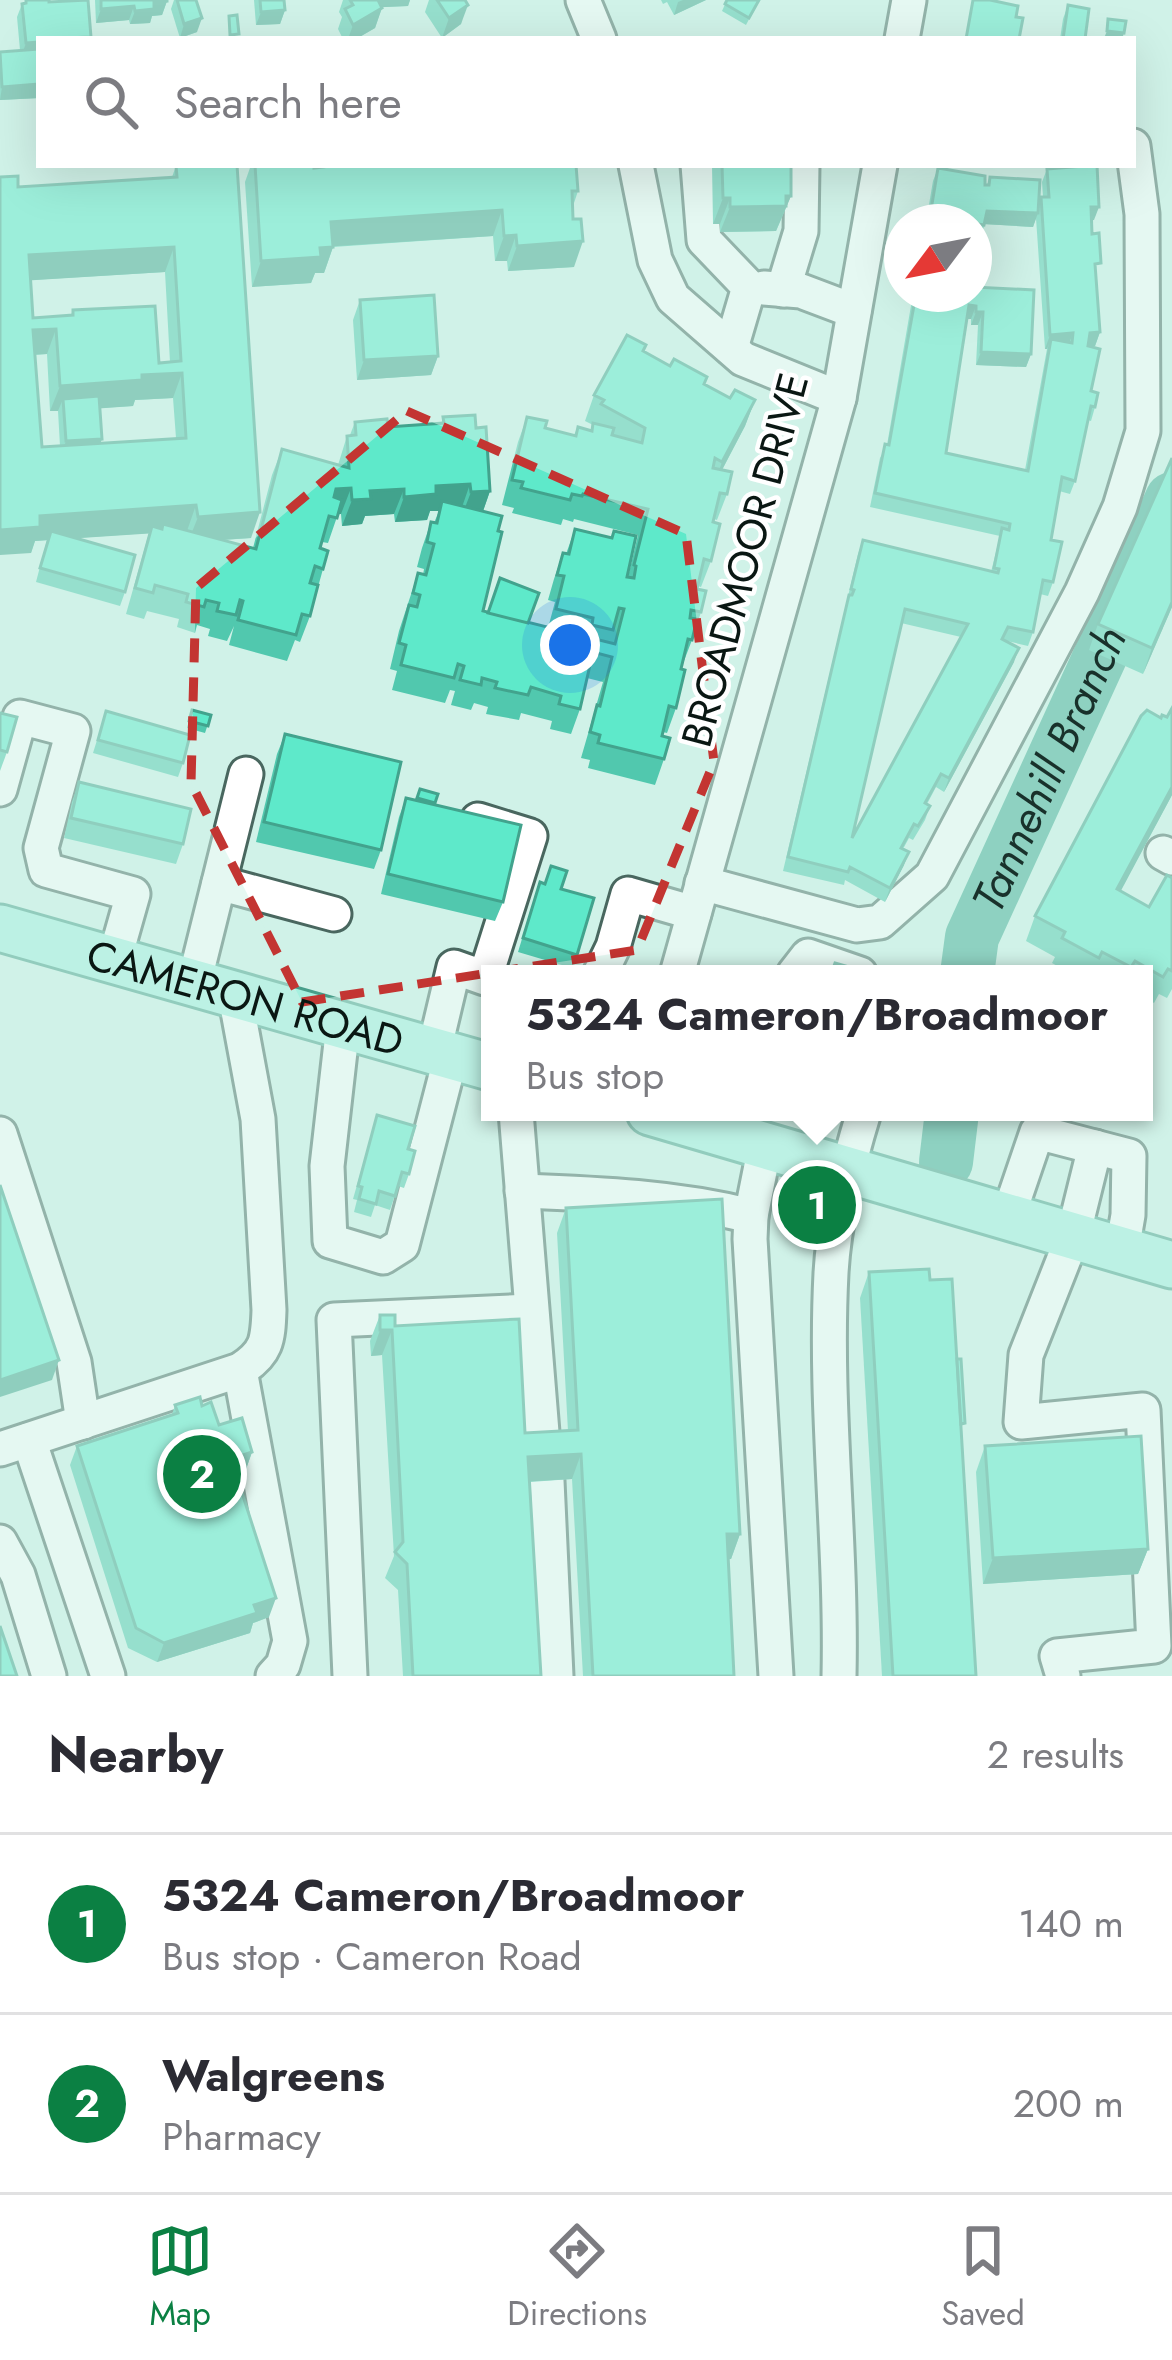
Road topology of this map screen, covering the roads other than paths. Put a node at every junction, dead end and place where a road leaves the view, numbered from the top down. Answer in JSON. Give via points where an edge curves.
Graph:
{"nodes":[{"id":1,"x":583,"y":0,"type":"edge"},
{"id":2,"x":909,"y":0,"type":"edge"},
{"id":3,"x":598,"y":36,"type":"edge"},
{"id":4,"x":903,"y":36,"type":"edge"},
{"id":5,"x":637,"y":168,"type":"edge"},
{"id":6,"x":698,"y":168,"type":"edge"},
{"id":7,"x":802,"y":168,"type":"edge"},
{"id":8,"x":879,"y":168,"type":"edge"},
{"id":9,"x":1136,"y":168,"type":"edge"},
{"id":10,"x":766,"y":288,"type":"junction"},
{"id":11,"x":854,"y":311,"type":"junction"},
{"id":12,"x":731,"y":348,"type":"junction"},
{"id":13,"x":839,"y":398,"type":"junction"},
{"id":14,"x":246,"y":774,"type":"dead end"},
{"id":15,"x":0,"y":790,"type":"edge"},
{"id":16,"x":452,"y":812,"type":"edge"},
{"id":17,"x":219,"y":883,"type":"junction"},
{"id":18,"x":698,"y":898,"type":"junction"},
{"id":19,"x":334,"y":914,"type":"dead end"},
{"id":20,"x":0,"y":928,"type":"edge"},
{"id":21,"x":114,"y":961,"type":"junction"},
{"id":22,"x":488,"y":965,"type":"edge"},
{"id":23,"x":604,"y":965,"type":"edge"},
{"id":24,"x":679,"y":965,"type":"edge"},
{"id":25,"x":801,"y":965,"type":"edge"},
{"id":26,"x":834,"y":965,"type":"edge"},
{"id":27,"x":481,"y":977,"type":"edge"},
{"id":28,"x":215,"y":989,"type":"junction"},
{"id":29,"x":343,"y":1025,"type":"junction"},
{"id":30,"x":458,"y":1058,"type":"edge"},
{"id":31,"x":517,"y":1121,"type":"edge"},
{"id":32,"x":861,"y":1121,"type":"edge"},
{"id":33,"x":720,"y":1122,"type":"edge"},
{"id":34,"x":0,"y":1134,"type":"edge"},
{"id":35,"x":765,"y":1146,"type":"junction"},
{"id":36,"x":1095,"y":1147,"type":"junction"},
{"id":37,"x":847,"y":1169,"type":"junction"},
{"id":38,"x":522,"y":1191,"type":"junction"},
{"id":39,"x":751,"y":1216,"type":"junction"},
{"id":40,"x":1008,"y":1217,"type":"junction"},
{"id":41,"x":1073,"y":1236,"type":"junction"},
{"id":42,"x":1122,"y":1250,"type":"junction"},
{"id":43,"x":1172,"y":1265,"type":"edge"},
{"id":44,"x":531,"y":1311,"type":"junction"},
{"id":45,"x":240,"y":1370,"type":"junction"},
{"id":46,"x":204,"y":1382,"type":"junction"},
{"id":47,"x":82,"y":1422,"type":"junction"},
{"id":48,"x":15,"y":1444,"type":"edge"},
{"id":49,"x":0,"y":1543,"type":"edge"},
{"id":50,"x":290,"y":1641,"type":"junction"},
{"id":51,"x":49,"y":1676,"type":"edge"},
{"id":52,"x":108,"y":1676,"type":"edge"},
{"id":53,"x":273,"y":1676,"type":"edge"},
{"id":54,"x":350,"y":1676,"type":"edge"},
{"id":55,"x":556,"y":1676,"type":"edge"},
{"id":56,"x":776,"y":1676,"type":"edge"},
{"id":57,"x":839,"y":1676,"type":"edge"},
{"id":58,"x":1063,"y":1676,"type":"edge"}],
"edges":[{"from":1,"to":3,"type":"street"},
{"from":2,"to":4,"type":"street"},
{"from":5,"to":12,"type":"street","via":[[655,260],[674,298]]},
{"from":6,"to":10,"type":"street","via":[[704,240]]},
{"from":7,"to":10,"type":"street","via":[[801,231]]},
{"from":8,"to":11,"type":"street","name":"BROADMOOR DRIVE"},
{"from":9,"to":18,"type":"street","via":[[1143,430],[1082,592],[932,876],[880,922],[856,925]]},
{"from":10,"to":11,"type":"street","via":[[802,291]]},
{"from":10,"to":12,"type":"street"},
{"from":11,"to":13,"type":"street","name":"BROADMOOR DRIVE"},
{"from":12,"to":13,"type":"street"},
{"from":13,"to":18,"type":"street","name":"BROADMOOR DRIVE"},
{"from":14,"to":17,"type":"street"},
{"from":15,"to":21,"type":"street","via":[[20,717],[73,730],[41,848],[46,870],[133,894]]},
{"from":16,"to":22,"type":"street","via":[[530,836]]},
{"from":17,"to":19,"type":"street"},
{"from":17,"to":28,"type":"street"},
{"from":18,"to":23,"type":"street","via":[[628,895]]},
{"from":18,"to":24,"type":"street","name":"BROADMOOR DRIVE"},
{"from":20,"to":21,"type":"main road","name":"CAMERON ROAD"},
{"from":21,"to":28,"type":"main road","name":"CAMERON ROAD"},
{"from":25,"to":26,"type":"street","via":[[808,956]]},
{"from":27,"to":30,"type":"street","via":[[454,967]]},
{"from":28,"to":29,"type":"main road","name":"CAMERON ROAD"},
{"from":28,"to":45,"type":"street","via":[[259,1119],[268,1339]]},
{"from":29,"to":30,"type":"main road","name":"CAMERON ROAD"},
{"from":29,"to":30,"type":"street","via":[[327,1166],[331,1241],[383,1257],[402,1245]]},
{"from":31,"to":38,"type":"street"},
{"from":32,"to":37,"type":"street"},
{"from":33,"to":35,"type":"main road"},
{"from":34,"to":47,"type":"street","via":[[74,1362]]},
{"from":35,"to":37,"type":"main road"},
{"from":35,"to":39,"type":"street"},
{"from":36,"to":40,"type":"street","via":[[1037,1132]]},
{"from":36,"to":41,"type":"street"},
{"from":36,"to":42,"type":"street","via":[[1129,1156]]},
{"from":37,"to":40,"type":"main road"},
{"from":37,"to":57,"type":"street","via":[[831,1270]]},
{"from":38,"to":39,"type":"street","via":[[641,1196]]},
{"from":38,"to":44,"type":"street"},
{"from":39,"to":56,"type":"street"},
{"from":40,"to":41,"type":"main road"},
{"from":41,"to":42,"type":"main road"},
{"from":41,"to":58,"type":"street","via":[[1026,1355],[1021,1422],[1143,1410],[1154,1646],[1057,1656]]},
{"from":42,"to":43,"type":"main road"},
{"from":44,"to":54,"type":"street","via":[[334,1320]]},
{"from":44,"to":55,"type":"street"},
{"from":45,"to":46,"type":"street"},
{"from":45,"to":50,"type":"street"},
{"from":46,"to":47,"type":"street"},
{"from":46,"to":50,"type":"street"},
{"from":47,"to":48,"type":"street"},
{"from":48,"to":52,"type":"street"},
{"from":49,"to":51,"type":"street"},
{"from":50,"to":53,"type":"street"}]}
